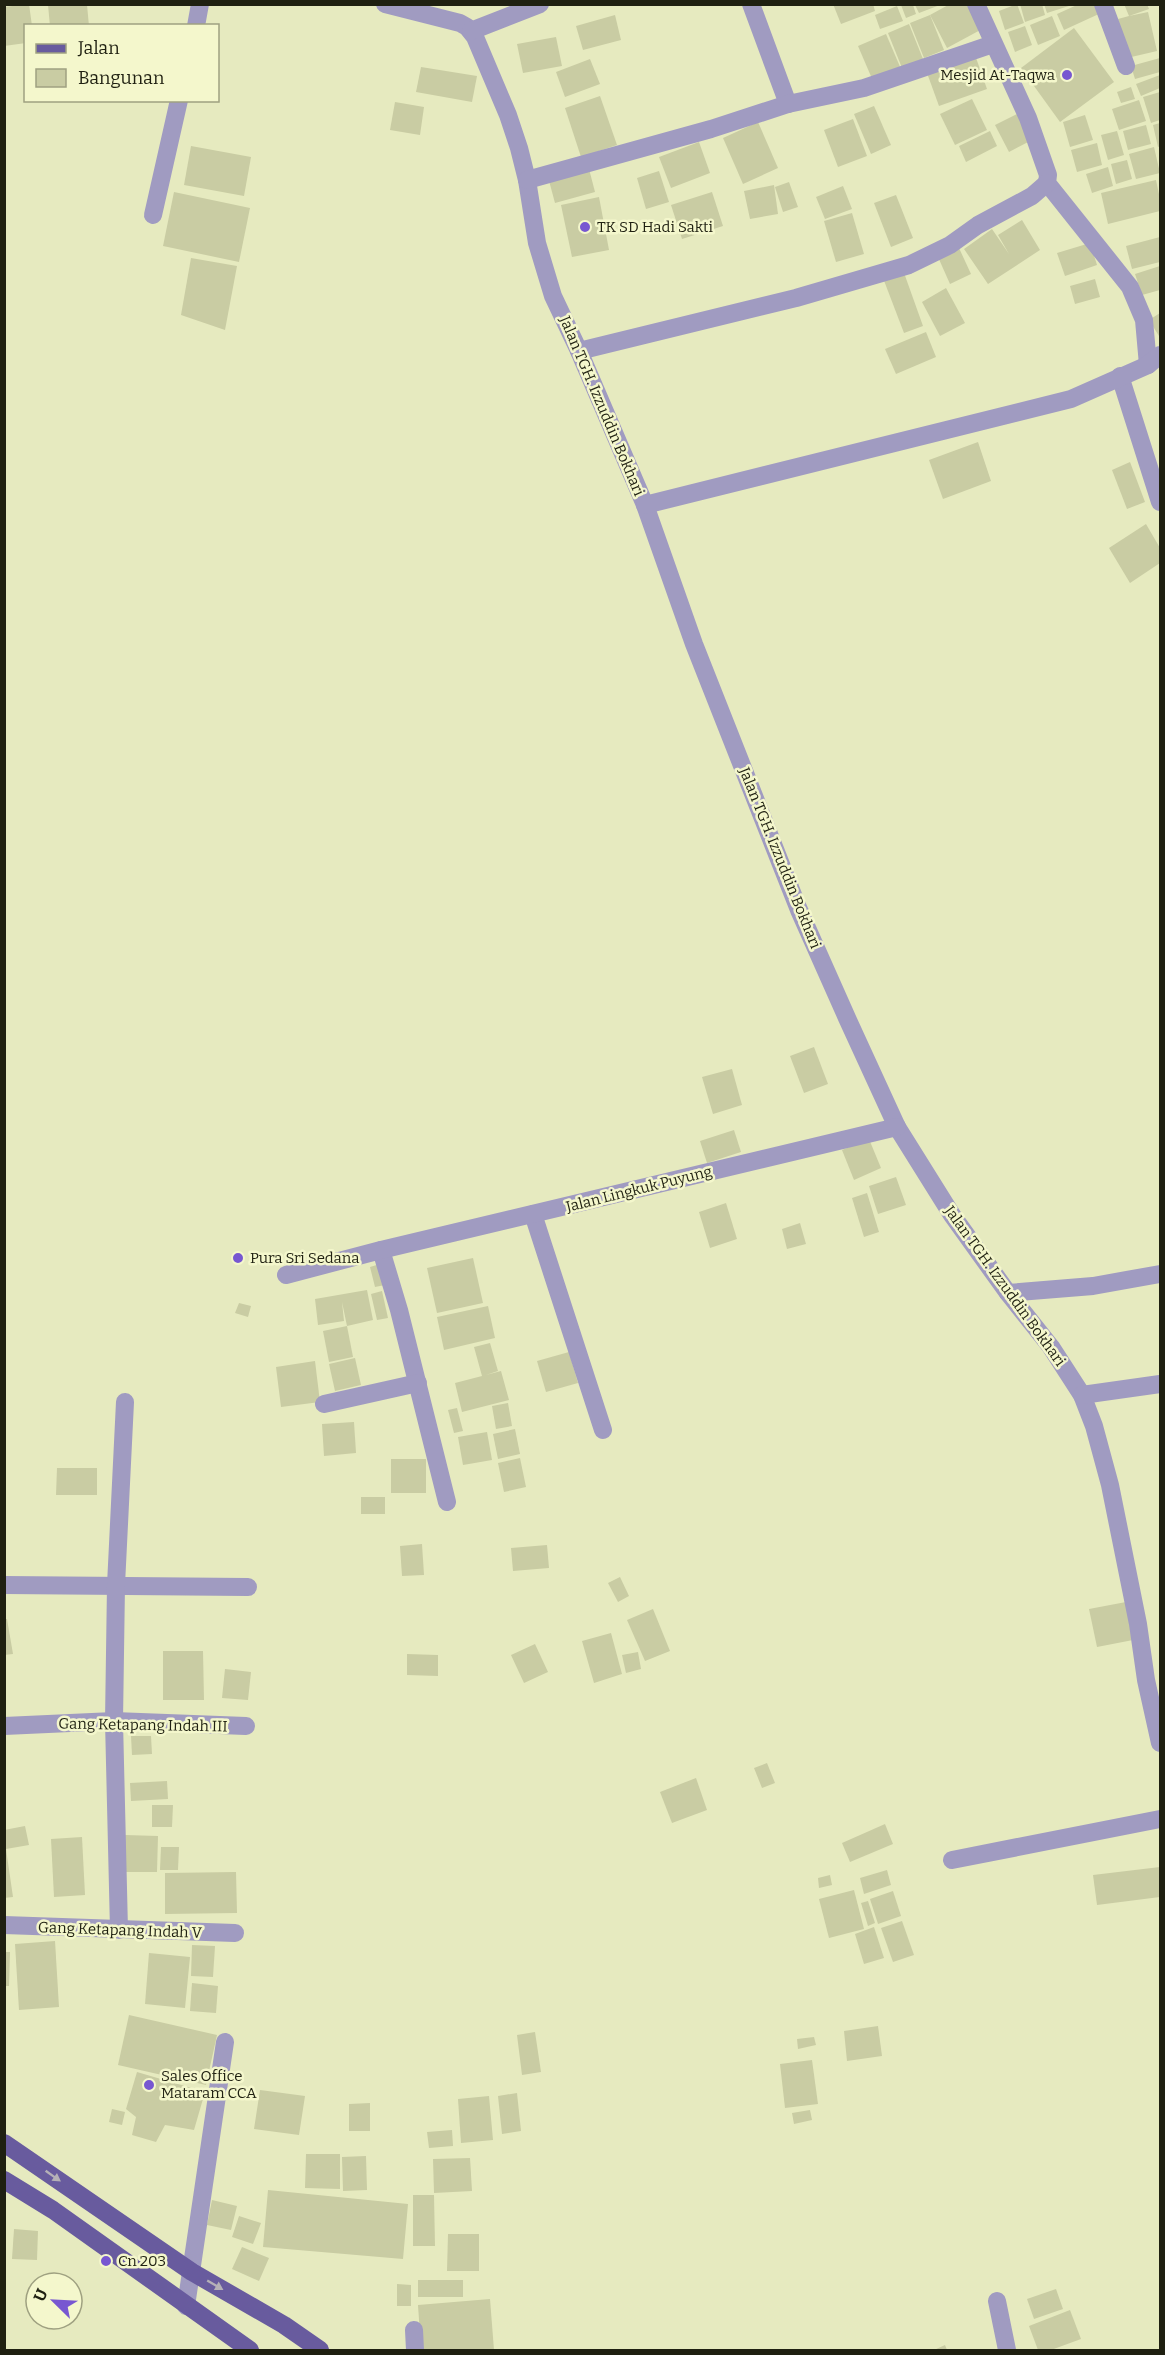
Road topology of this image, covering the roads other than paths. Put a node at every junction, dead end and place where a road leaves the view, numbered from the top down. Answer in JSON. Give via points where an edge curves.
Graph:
{"nodes":[{"id":1,"x":200,"y":4,"type":"edge"},
{"id":2,"x":385,"y":4,"type":"edge"},
{"id":3,"x":540,"y":4,"type":"edge"},
{"id":4,"x":751,"y":4,"type":"edge"},
{"id":5,"x":976,"y":4,"type":"edge"},
{"id":6,"x":1103,"y":4,"type":"edge"},
{"id":7,"x":196,"y":24,"type":"edge"},
{"id":8,"x":471,"y":31,"type":"junction"},
{"id":9,"x":993,"y":44,"type":"junction"},
{"id":10,"x":1126,"y":66,"type":"dead end"},
{"id":11,"x":179,"y":102,"type":"edge"},
{"id":12,"x":788,"y":104,"type":"junction"},
{"id":13,"x":527,"y":180,"type":"junction"},
{"id":14,"x":1047,"y":183,"type":"junction"},
{"id":15,"x":153,"y":215,"type":"dead end"},
{"id":16,"x":579,"y":351,"type":"junction"},
{"id":17,"x":1154,"y":360,"type":"edge"},
{"id":18,"x":1120,"y":376,"type":"junction"},
{"id":19,"x":1161,"y":502,"type":"edge"},
{"id":20,"x":645,"y":505,"type":"junction"},
{"id":21,"x":897,"y":1127,"type":"junction"},
{"id":22,"x":532,"y":1214,"type":"junction"},
{"id":23,"x":381,"y":1250,"type":"junction"},
{"id":24,"x":1161,"y":1274,"type":"edge"},
{"id":25,"x":286,"y":1275,"type":"dead end"},
{"id":26,"x":1008,"y":1293,"type":"junction"},
{"id":27,"x":418,"y":1383,"type":"junction"},
{"id":28,"x":1161,"y":1384,"type":"edge"},
{"id":29,"x":1082,"y":1395,"type":"junction"},
{"id":30,"x":125,"y":1402,"type":"dead end"},
{"id":31,"x":324,"y":1404,"type":"dead end"},
{"id":32,"x":603,"y":1430,"type":"dead end"},
{"id":33,"x":447,"y":1502,"type":"dead end"},
{"id":34,"x":4,"y":1585,"type":"edge"},
{"id":35,"x":116,"y":1586,"type":"junction"},
{"id":36,"x":248,"y":1587,"type":"dead end"},
{"id":37,"x":114,"y":1721,"type":"junction"},
{"id":38,"x":4,"y":1726,"type":"edge"},
{"id":39,"x":246,"y":1726,"type":"dead end"},
{"id":40,"x":1161,"y":1743,"type":"edge"},
{"id":41,"x":1161,"y":1818,"type":"edge"},
{"id":42,"x":952,"y":1860,"type":"dead end"},
{"id":43,"x":4,"y":1926,"type":"edge"},
{"id":44,"x":119,"y":1930,"type":"junction"},
{"id":45,"x":235,"y":1933,"type":"dead end"},
{"id":46,"x":225,"y":2042,"type":"dead end"},
{"id":47,"x":4,"y":2143,"type":"edge"},
{"id":48,"x":4,"y":2180,"type":"edge"},
{"id":49,"x":192,"y":2272,"type":"junction"},
{"id":50,"x":997,"y":2301,"type":"dead end"},
{"id":51,"x":186,"y":2306,"type":"junction"},
{"id":52,"x":414,"y":2330,"type":"dead end"},
{"id":53,"x":250,"y":2350,"type":"edge"},
{"id":54,"x":320,"y":2350,"type":"edge"},
{"id":55,"x":415,"y":2350,"type":"edge"},
{"id":56,"x":1006,"y":2350,"type":"edge"}],
"edges":[{"from":1,"to":7,"type":"street"},
{"from":2,"to":8,"type":"street","via":[[460,23]]},
{"from":3,"to":8,"type":"street"},
{"from":4,"to":12,"type":"street"},
{"from":5,"to":9,"type":"street"},
{"from":6,"to":10,"type":"street"},
{"from":8,"to":13,"type":"street","name":"Jalan TGH. Izzuddin Bokhari","via":[[508,115]]},
{"from":9,"to":12,"type":"street","via":[[842,94]]},
{"from":9,"to":14,"type":"street","via":[[1031,126]]},
{"from":11,"to":15,"type":"street"},
{"from":12,"to":13,"type":"street"},
{"from":13,"to":16,"type":"street","name":"Jalan TGH. Izzuddin Bokhari","via":[[537,243],[554,296]]},
{"from":14,"to":16,"type":"street","via":[[950,245],[909,265],[796,298]]},
{"from":14,"to":17,"type":"street","via":[[1130,287]]},
{"from":16,"to":20,"type":"street","name":"Jalan TGH. Izzuddin Bokhari"},
{"from":17,"to":18,"type":"street"},
{"from":18,"to":19,"type":"street"},
{"from":18,"to":20,"type":"street","via":[[1071,399]]},
{"from":20,"to":21,"type":"street","name":"Jalan TGH. Izzuddin Bokhari","via":[[694,644],[799,910]]},
{"from":21,"to":22,"type":"street","name":"Jalan Lingkuk Puyung"},
{"from":21,"to":26,"type":"street","name":"Jalan TGH. Izzuddin Bokhari","via":[[952,1215]]},
{"from":22,"to":23,"type":"street","name":"Jalan Lingkuk Puyung"},
{"from":22,"to":32,"type":"street"},
{"from":23,"to":25,"type":"street","name":"Jalan Lingkuk Puyung"},
{"from":23,"to":27,"type":"street"},
{"from":24,"to":26,"type":"street","via":[[1093,1286]]},
{"from":26,"to":29,"type":"street","name":"Jalan TGH. Izzuddin Bokhari","via":[[1051,1347]]},
{"from":27,"to":31,"type":"street"},
{"from":27,"to":33,"type":"street"},
{"from":28,"to":29,"type":"street"},
{"from":29,"to":40,"type":"street","name":"Jalan TGH. Izzuddin Bokhari","via":[[1110,1485]]},
{"from":30,"to":35,"type":"street"},
{"from":34,"to":35,"type":"street"},
{"from":35,"to":36,"type":"street"},
{"from":35,"to":37,"type":"street"},
{"from":37,"to":38,"type":"street","name":"Gang Ketapang Indah III"},
{"from":37,"to":39,"type":"street","name":"Gang Ketapang Indah III"},
{"from":37,"to":44,"type":"street"},
{"from":41,"to":42,"type":"street"},
{"from":43,"to":44,"type":"street","name":"Gang Ketapang Indah V"},
{"from":44,"to":45,"type":"street","name":"Gang Ketapang Indah V"},
{"from":46,"to":49,"type":"street"},
{"from":47,"to":49,"type":"main road","one_way":true},
{"from":48,"to":51,"type":"main road","via":[[53,2210]]},
{"from":49,"to":51,"type":"street"},
{"from":49,"to":54,"type":"main road","one_way":true},
{"from":50,"to":56,"type":"street"},
{"from":51,"to":53,"type":"main road"},
{"from":52,"to":55,"type":"street"}]}
